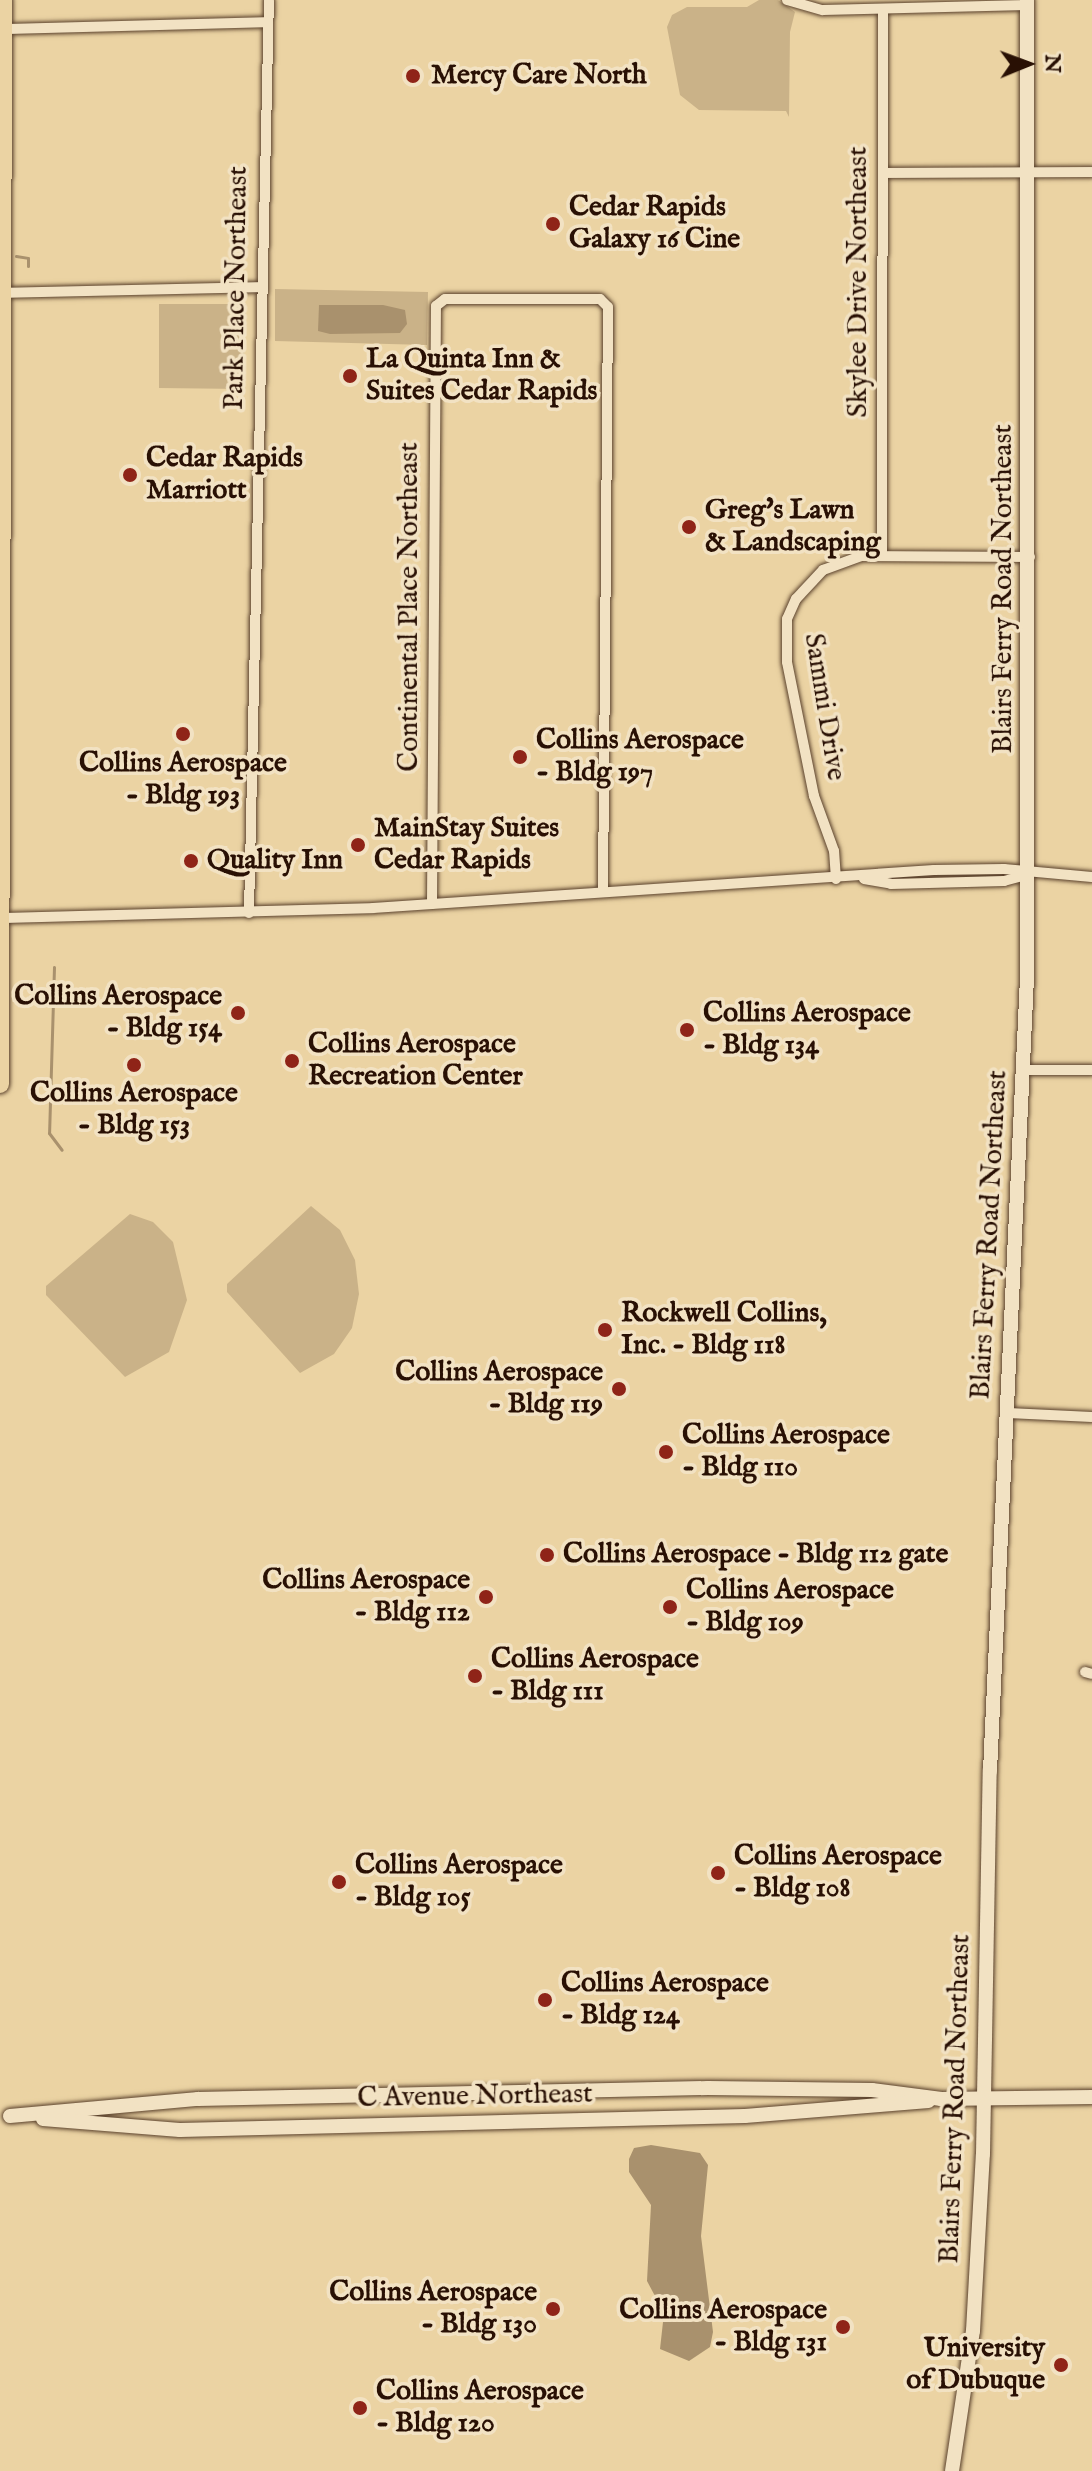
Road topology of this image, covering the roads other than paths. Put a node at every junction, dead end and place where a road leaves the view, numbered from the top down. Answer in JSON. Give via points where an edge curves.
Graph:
{"nodes":[{"id":1,"x":3,"y":0,"type":"edge"},
{"id":2,"x":269,"y":0,"type":"edge"},
{"id":3,"x":787,"y":0,"type":"edge"},
{"id":4,"x":1027,"y":2,"type":"edge"},
{"id":5,"x":883,"y":9,"type":"junction"},
{"id":6,"x":268,"y":22,"type":"junction"},
{"id":7,"x":3,"y":29,"type":"junction"},
{"id":8,"x":1029,"y":172,"type":"junction"},
{"id":9,"x":1092,"y":172,"type":"edge"},
{"id":10,"x":883,"y":173,"type":"junction"},
{"id":11,"x":261,"y":287,"type":"junction"},
{"id":12,"x":1,"y":292,"type":"edge"},
{"id":13,"x":882,"y":555,"type":"junction"},
{"id":14,"x":1031,"y":557,"type":"junction"},
{"id":15,"x":1030,"y":875,"type":"junction"},
{"id":16,"x":1092,"y":877,"type":"edge"},
{"id":17,"x":836,"y":879,"type":"junction"},
{"id":18,"x":603,"y":892,"type":"junction"},
{"id":19,"x":432,"y":904,"type":"junction"},
{"id":20,"x":249,"y":913,"type":"junction"},
{"id":21,"x":1,"y":918,"type":"edge"},
{"id":22,"x":1024,"y":1070,"type":"junction"},
{"id":23,"x":1092,"y":1070,"type":"edge"},
{"id":24,"x":0,"y":1084,"type":"edge"},
{"id":25,"x":1008,"y":1413,"type":"junction"},
{"id":26,"x":1092,"y":1417,"type":"edge"},
{"id":27,"x":1092,"y":2097,"type":"edge"},
{"id":28,"x":984,"y":2098,"type":"junction"},
{"id":29,"x":941,"y":2099,"type":"junction"},
{"id":30,"x":5,"y":2116,"type":"edge"},
{"id":31,"x":952,"y":2471,"type":"edge"}],
"edges":[{"from":1,"to":7,"type":"highway"},
{"from":2,"to":6,"type":"street","name":"Park Place Northeast"},
{"from":3,"to":5,"type":"street","via":[[812,9]]},
{"from":4,"to":5,"type":"street"},
{"from":4,"to":8,"type":"main road","name":"Blairs Ferry Road Northeast"},
{"from":5,"to":10,"type":"street","name":"Skylee Drive Northeast"},
{"from":6,"to":7,"type":"street"},
{"from":6,"to":11,"type":"street","name":"Park Place Northeast"},
{"from":7,"to":12,"type":"highway"},
{"from":8,"to":9,"type":"street"},
{"from":8,"to":10,"type":"street"},
{"from":8,"to":14,"type":"main road","name":"Blairs Ferry Road Northeast"},
{"from":10,"to":13,"type":"street","name":"Skylee Drive Northeast"},
{"from":11,"to":12,"type":"street"},
{"from":11,"to":20,"type":"street","name":"Park Place Northeast"},
{"from":12,"to":21,"type":"highway"},
{"from":13,"to":14,"type":"street","name":"Sammi Drive"},
{"from":13,"to":17,"type":"street","name":"Sammi Drive","via":[[841,561],[808,583],[787,619],[784,640]]},
{"from":14,"to":15,"type":"main road","name":"Blairs Ferry Road Northeast"},
{"from":15,"to":16,"type":"street"},
{"from":15,"to":17,"type":"street","via":[[1004,881],[904,884]]},
{"from":15,"to":22,"type":"main road","name":"Blairs Ferry Road Northeast"},
{"from":17,"to":18,"type":"street"},
{"from":18,"to":19,"type":"street"},
{"from":18,"to":19,"type":"street","name":"Continental Place Northeast","via":[[608,307],[600,299],[445,299],[436,306]]},
{"from":19,"to":20,"type":"street"},
{"from":20,"to":21,"type":"street"},
{"from":21,"to":24,"type":"highway"},
{"from":22,"to":23,"type":"street"},
{"from":22,"to":25,"type":"main road","name":"Blairs Ferry Road Northeast"},
{"from":25,"to":26,"type":"street"},
{"from":25,"to":28,"type":"main road","name":"Blairs Ferry Road Northeast","via":[[990,1771]]},
{"from":27,"to":28,"type":"main road","name":"C Avenue Northeast"},
{"from":28,"to":29,"type":"main road","name":"C Avenue Northeast"},
{"from":28,"to":31,"type":"main road","name":"Blairs Ferry Road Northeast","via":[[973,2331]]},
{"from":29,"to":30,"type":"main road","name":"C Avenue Northeast","via":[[872,2090],[677,2088],[198,2099]]},
{"from":29,"to":30,"type":"main road","name":"C Avenue Northeast","via":[[745,2116],[180,2130]]}]}
